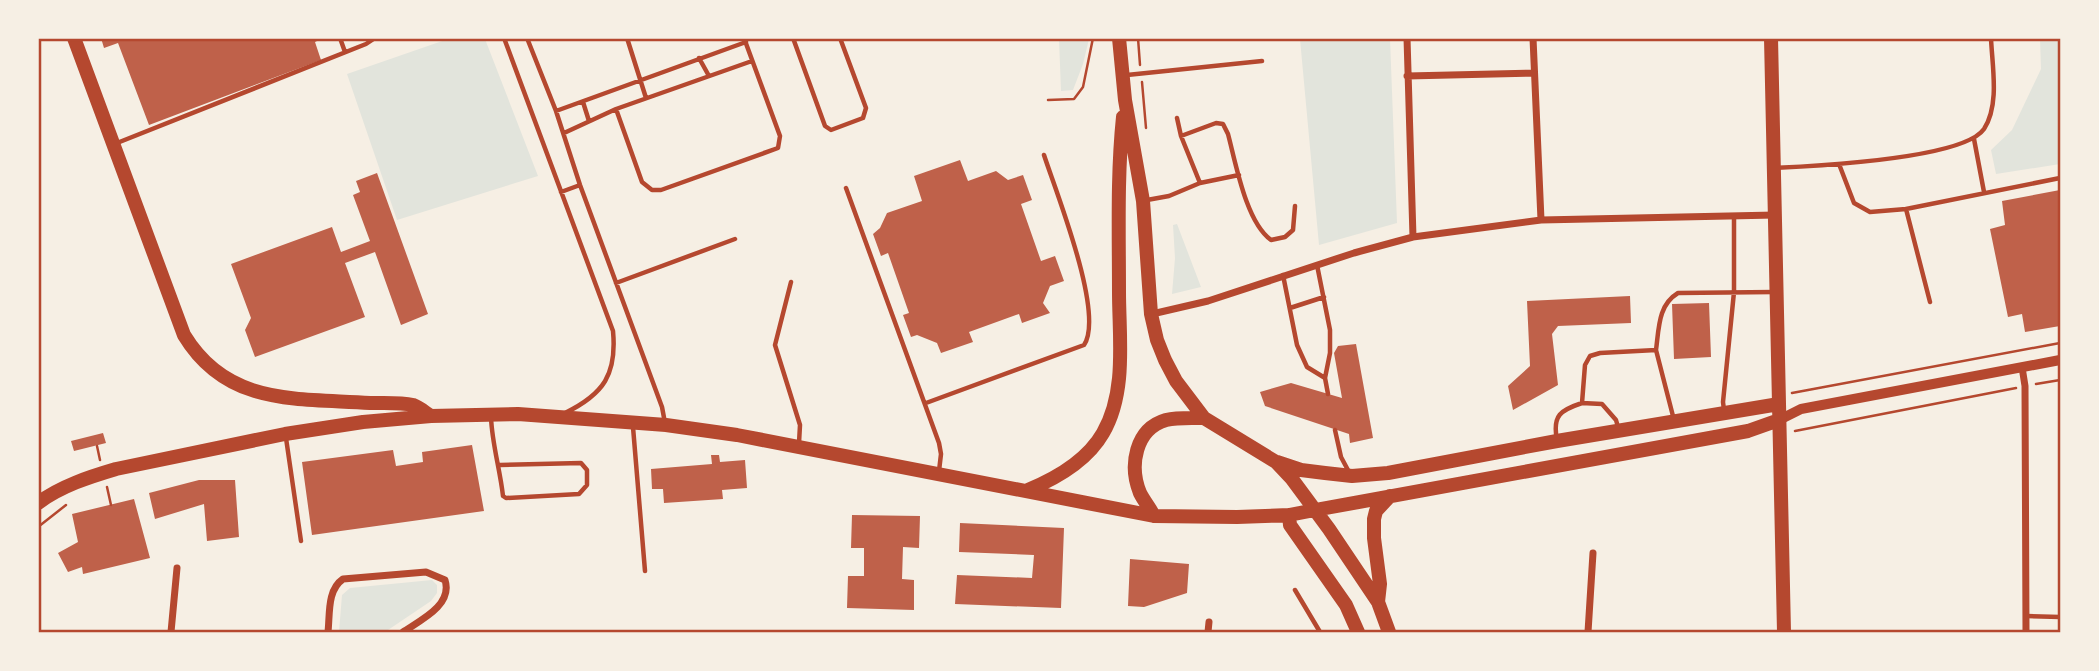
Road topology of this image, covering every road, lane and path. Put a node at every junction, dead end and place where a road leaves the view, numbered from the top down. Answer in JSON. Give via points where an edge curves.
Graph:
{"nodes":[{"id":1,"x":74,"y":38,"type":"edge"},
{"id":2,"x":340,"y":38,"type":"edge"},
{"id":3,"x":375,"y":38,"type":"edge"},
{"id":4,"x":504,"y":38,"type":"edge"},
{"id":5,"x":527,"y":38,"type":"edge"},
{"id":6,"x":627,"y":38,"type":"edge"},
{"id":7,"x":793,"y":38,"type":"edge"},
{"id":8,"x":840,"y":38,"type":"edge"},
{"id":9,"x":1093,"y":38,"type":"edge"},
{"id":10,"x":1119,"y":38,"type":"edge"},
{"id":11,"x":1138,"y":38,"type":"edge"},
{"id":12,"x":1406,"y":38,"type":"edge"},
{"id":13,"x":1532,"y":38,"type":"edge"},
{"id":14,"x":1771,"y":38,"type":"edge"},
{"id":15,"x":1991,"y":38,"type":"edge"},
{"id":16,"x":745,"y":40,"type":"edge"},
{"id":17,"x":345,"y":52,"type":"junction"},
{"id":18,"x":699,"y":58,"type":"junction"},
{"id":19,"x":752,"y":61,"type":"junction"},
{"id":20,"x":1262,"y":61,"type":"dead end"},
{"id":21,"x":1534,"y":73,"type":"junction"},
{"id":22,"x":1141,"y":74,"type":"junction"},
{"id":23,"x":1122,"y":75,"type":"junction"},
{"id":24,"x":709,"y":76,"type":"junction"},
{"id":25,"x":1407,"y":76,"type":"junction"},
{"id":26,"x":640,"y":81,"type":"junction"},
{"id":27,"x":646,"y":98,"type":"junction"},
{"id":28,"x":1048,"y":100,"type":"dead end"},
{"id":29,"x":1125,"y":100,"type":"junction"},
{"id":30,"x":583,"y":102,"type":"junction"},
{"id":31,"x":616,"y":109,"type":"junction"},
{"id":32,"x":556,"y":111,"type":"junction"},
{"id":33,"x":1177,"y":118,"type":"dead end"},
{"id":34,"x":590,"y":121,"type":"junction"},
{"id":35,"x":1147,"y":130,"type":"dead end"},
{"id":36,"x":564,"y":134,"type":"junction"},
{"id":37,"x":1181,"y":136,"type":"junction"},
{"id":38,"x":1973,"y":139,"type":"junction"},
{"id":39,"x":115,"y":144,"type":"junction"},
{"id":40,"x":1044,"y":155,"type":"dead end"},
{"id":41,"x":1839,"y":163,"type":"junction"},
{"id":42,"x":1774,"y":168,"type":"junction"},
{"id":43,"x":1239,"y":175,"type":"junction"},
{"id":44,"x":2060,"y":178,"type":"edge"},
{"id":45,"x":1200,"y":183,"type":"junction"},
{"id":46,"x":580,"y":185,"type":"junction"},
{"id":47,"x":846,"y":188,"type":"dead end"},
{"id":48,"x":561,"y":192,"type":"junction"},
{"id":49,"x":1984,"y":192,"type":"junction"},
{"id":50,"x":1143,"y":201,"type":"junction"},
{"id":51,"x":1295,"y":206,"type":"dead end"},
{"id":52,"x":1906,"y":209,"type":"junction"},
{"id":53,"x":1776,"y":215,"type":"junction"},
{"id":54,"x":1734,"y":216,"type":"junction"},
{"id":55,"x":1541,"y":220,"type":"junction"},
{"id":56,"x":1413,"y":237,"type":"junction"},
{"id":57,"x":735,"y":239,"type":"dead end"},
{"id":58,"x":1317,"y":265,"type":"junction"},
{"id":59,"x":1283,"y":275,"type":"junction"},
{"id":60,"x":791,"y":282,"type":"dead end"},
{"id":61,"x":616,"y":283,"type":"junction"},
{"id":62,"x":1734,"y":292,"type":"junction"},
{"id":63,"x":1776,"y":292,"type":"junction"},
{"id":64,"x":1324,"y":298,"type":"junction"},
{"id":65,"x":1930,"y":302,"type":"dead end"},
{"id":66,"x":1290,"y":309,"type":"junction"},
{"id":67,"x":1151,"y":314,"type":"junction"},
{"id":68,"x":2060,"y":343,"type":"edge"},
{"id":69,"x":1656,"y":350,"type":"junction"},
{"id":70,"x":2060,"y":360,"type":"edge"},
{"id":71,"x":2022,"y":367,"type":"junction"},
{"id":72,"x":1325,"y":378,"type":"junction"},
{"id":73,"x":1328,"y":394,"type":"dead end"},
{"id":74,"x":1778,"y":400,"type":"junction"},
{"id":75,"x":926,"y":403,"type":"junction"},
{"id":76,"x":1582,"y":403,"type":"junction"},
{"id":77,"x":1801,"y":409,"type":"junction"},
{"id":78,"x":1724,"y":412,"type":"junction"},
{"id":79,"x":491,"y":414,"type":"junction"},
{"id":80,"x":431,"y":416,"type":"junction"},
{"id":81,"x":558,"y":416,"type":"junction"},
{"id":82,"x":1204,"y":418,"type":"junction"},
{"id":83,"x":1779,"y":420,"type":"junction"},
{"id":84,"x":1674,"y":421,"type":"junction"},
{"id":85,"x":634,"y":422,"type":"junction"},
{"id":86,"x":666,"y":425,"type":"junction"},
{"id":87,"x":1335,"y":430,"type":"dead end"},
{"id":88,"x":1619,"y":431,"type":"junction"},
{"id":89,"x":285,"y":434,"type":"junction"},
{"id":90,"x":1557,"y":441,"type":"junction"},
{"id":91,"x":799,"y":446,"type":"junction"},
{"id":92,"x":1276,"y":462,"type":"junction"},
{"id":93,"x":500,"y":465,"type":"junction"},
{"id":94,"x":939,"y":472,"type":"junction"},
{"id":95,"x":1352,"y":476,"type":"junction"},
{"id":96,"x":1028,"y":490,"type":"junction"},
{"id":97,"x":1390,"y":496,"type":"junction"},
{"id":98,"x":38,"y":503,"type":"edge"},
{"id":99,"x":1315,"y":510,"type":"junction"},
{"id":100,"x":1289,"y":514,"type":"junction"},
{"id":101,"x":1154,"y":516,"type":"junction"},
{"id":102,"x":301,"y":541,"type":"dead end"},
{"id":103,"x":1593,"y":553,"type":"dead end"},
{"id":104,"x":177,"y":568,"type":"dead end"},
{"id":105,"x":645,"y":571,"type":"dead end"},
{"id":106,"x":1295,"y":590,"type":"dead end"},
{"id":107,"x":1378,"y":602,"type":"junction"},
{"id":108,"x":2026,"y":616,"type":"junction"},
{"id":109,"x":2060,"y":617,"type":"edge"},
{"id":110,"x":1209,"y":622,"type":"dead end"},
{"id":111,"x":171,"y":632,"type":"edge"},
{"id":112,"x":328,"y":632,"type":"edge"},
{"id":113,"x":403,"y":632,"type":"edge"},
{"id":114,"x":1209,"y":632,"type":"edge"},
{"id":115,"x":1321,"y":632,"type":"edge"},
{"id":116,"x":1358,"y":632,"type":"edge"},
{"id":117,"x":1388,"y":632,"type":"edge"},
{"id":118,"x":1588,"y":632,"type":"edge"},
{"id":119,"x":1784,"y":632,"type":"edge"},
{"id":120,"x":2026,"y":632,"type":"edge"}],
"edges":[{"from":1,"to":39,"type":"main road"},
{"from":2,"to":17,"type":"lane"},
{"from":3,"to":17,"type":"lane"},
{"from":4,"to":48,"type":"lane"},
{"from":5,"to":32,"type":"lane"},
{"from":6,"to":26,"type":"lane"},
{"from":7,"to":8,"type":"lane","via":[[825,126],[831,130],[866,114]]},
{"from":9,"to":28,"type":"path","via":[[1083,87],[1074,99]]},
{"from":10,"to":23,"type":"main road"},
{"from":11,"to":22,"type":"path"},
{"from":12,"to":25,"type":"street"},
{"from":13,"to":21,"type":"street"},
{"from":14,"to":42,"type":"main road"},
{"from":15,"to":38,"type":"lane","via":[[1992,103],[1984,129]]},
{"from":16,"to":18,"type":"lane"},
{"from":16,"to":19,"type":"lane"},
{"from":17,"to":39,"type":"lane"},
{"from":18,"to":24,"type":"lane"},
{"from":18,"to":26,"type":"lane"},
{"from":19,"to":24,"type":"lane"},
{"from":19,"to":31,"type":"lane","via":[[780,136],[778,148],[661,190],[642,182]]},
{"from":20,"to":22,"type":"lane"},
{"from":21,"to":25,"type":"street"},
{"from":21,"to":55,"type":"street"},
{"from":22,"to":23,"type":"lane"},
{"from":22,"to":35,"type":"path"},
{"from":23,"to":29,"type":"main road"},
{"from":24,"to":27,"type":"lane"},
{"from":25,"to":56,"type":"street"},
{"from":26,"to":27,"type":"lane"},
{"from":26,"to":30,"type":"lane"},
{"from":27,"to":31,"type":"lane"},
{"from":29,"to":50,"type":"main road"},
{"from":29,"to":96,"type":"main road","via":[[1118,162],[1119,372],[1112,414],[1103,435],[1079,462]]},
{"from":30,"to":32,"type":"lane"},
{"from":30,"to":34,"type":"lane"},
{"from":31,"to":34,"type":"lane"},
{"from":32,"to":36,"type":"lane"},
{"from":33,"to":37,"type":"lane"},
{"from":34,"to":36,"type":"lane"},
{"from":36,"to":46,"type":"lane"},
{"from":37,"to":43,"type":"lane","via":[[1223,124]]},
{"from":37,"to":45,"type":"lane"},
{"from":38,"to":41,"type":"lane","via":[[1930,152]]},
{"from":38,"to":49,"type":"lane"},
{"from":39,"to":80,"type":"main road","via":[[184,335],[212,371],[260,393],[414,405]]},
{"from":40,"to":75,"type":"lane","via":[[1083,273],[1090,323],[1087,340],[1051,358]]},
{"from":41,"to":42,"type":"lane"},
{"from":41,"to":52,"type":"lane","via":[[1854,203],[1870,212]]},
{"from":42,"to":53,"type":"main road"},
{"from":43,"to":45,"type":"lane"},
{"from":43,"to":51,"type":"lane","via":[[1261,233],[1271,240],[1293,230]]},
{"from":44,"to":49,"type":"lane"},
{"from":45,"to":50,"type":"lane"},
{"from":46,"to":48,"type":"lane"},
{"from":46,"to":61,"type":"lane"},
{"from":47,"to":75,"type":"lane"},
{"from":48,"to":81,"type":"lane","via":[[613,331],[615,350],[605,383],[581,405]]},
{"from":49,"to":52,"type":"lane"},
{"from":50,"to":67,"type":"main road"},
{"from":52,"to":65,"type":"lane"},
{"from":53,"to":54,"type":"street"},
{"from":53,"to":63,"type":"main road"},
{"from":54,"to":55,"type":"street"},
{"from":54,"to":62,"type":"lane"},
{"from":55,"to":56,"type":"street"},
{"from":56,"to":58,"type":"street"},
{"from":57,"to":61,"type":"lane"},
{"from":58,"to":59,"type":"street"},
{"from":58,"to":64,"type":"lane"},
{"from":59,"to":66,"type":"lane"},
{"from":59,"to":67,"type":"street"},
{"from":60,"to":91,"type":"lane","via":[[775,345],[800,425]]},
{"from":61,"to":86,"type":"lane"},
{"from":62,"to":63,"type":"lane"},
{"from":62,"to":69,"type":"lane","via":[[1687,293],[1666,302]]},
{"from":62,"to":78,"type":"lane"},
{"from":63,"to":74,"type":"main road"},
{"from":64,"to":66,"type":"lane"},
{"from":64,"to":72,"type":"lane","via":[[1330,330]]},
{"from":66,"to":72,"type":"lane","via":[[1307,367]]},
{"from":67,"to":82,"type":"main road","via":[[1165,360]]},
{"from":68,"to":74,"type":"path"},
{"from":69,"to":76,"type":"lane","via":[[1590,356]]},
{"from":69,"to":84,"type":"lane"},
{"from":70,"to":71,"type":"street"},
{"from":71,"to":77,"type":"street"},
{"from":71,"to":108,"type":"street"},
{"from":72,"to":73,"type":"lane"},
{"from":74,"to":77,"type":"street"},
{"from":74,"to":78,"type":"main road"},
{"from":74,"to":83,"type":"main road"},
{"from":75,"to":94,"type":"lane","via":[[939,443]]},
{"from":76,"to":88,"type":"lane","via":[[1602,404]]},
{"from":76,"to":90,"type":"lane","via":[[1563,410],[1557,418]]},
{"from":77,"to":83,"type":"street"},
{"from":78,"to":84,"type":"main road"},
{"from":79,"to":80,"type":"main road"},
{"from":79,"to":81,"type":"main road"},
{"from":79,"to":93,"type":"lane"},
{"from":80,"to":89,"type":"main road"},
{"from":81,"to":85,"type":"main road"},
{"from":82,"to":92,"type":"main road"},
{"from":82,"to":101,"type":"main road","via":[[1165,421],[1141,440],[1134,458],[1135,474]]},
{"from":83,"to":97,"type":"main road","via":[[1748,431]]},
{"from":83,"to":119,"type":"main road"},
{"from":84,"to":88,"type":"main road"},
{"from":85,"to":86,"type":"main road"},
{"from":85,"to":105,"type":"lane"},
{"from":86,"to":91,"type":"main road"},
{"from":87,"to":95,"type":"lane","via":[[1341,457]]},
{"from":88,"to":90,"type":"main road"},
{"from":89,"to":98,"type":"main road","via":[[116,469],[88,477]]},
{"from":89,"to":102,"type":"lane"},
{"from":90,"to":95,"type":"main road"},
{"from":91,"to":94,"type":"main road"},
{"from":92,"to":95,"type":"main road"},
{"from":92,"to":99,"type":"main road"},
{"from":93,"to":93,"type":"lane","via":[[581,463],[587,470],[587,485],[579,495],[506,498]]},
{"from":94,"to":96,"type":"main road"},
{"from":96,"to":101,"type":"main road"},
{"from":97,"to":99,"type":"main road"},
{"from":97,"to":107,"type":"main road","via":[[1374,519]]},
{"from":99,"to":100,"type":"main road"},
{"from":99,"to":107,"type":"main road"},
{"from":100,"to":101,"type":"main road"},
{"from":100,"to":116,"type":"main road","via":[[1290,525],[1346,605]]},
{"from":103,"to":118,"type":"street"},
{"from":104,"to":111,"type":"street"},
{"from":106,"to":115,"type":"lane"},
{"from":107,"to":117,"type":"main road"},
{"from":108,"to":109,"type":"lane"},
{"from":108,"to":120,"type":"street"},
{"from":110,"to":114,"type":"street"},
{"from":112,"to":113,"type":"street","via":[[332,593],[344,579],[426,572],[444,580],[446,597],[440,605]]}]}
